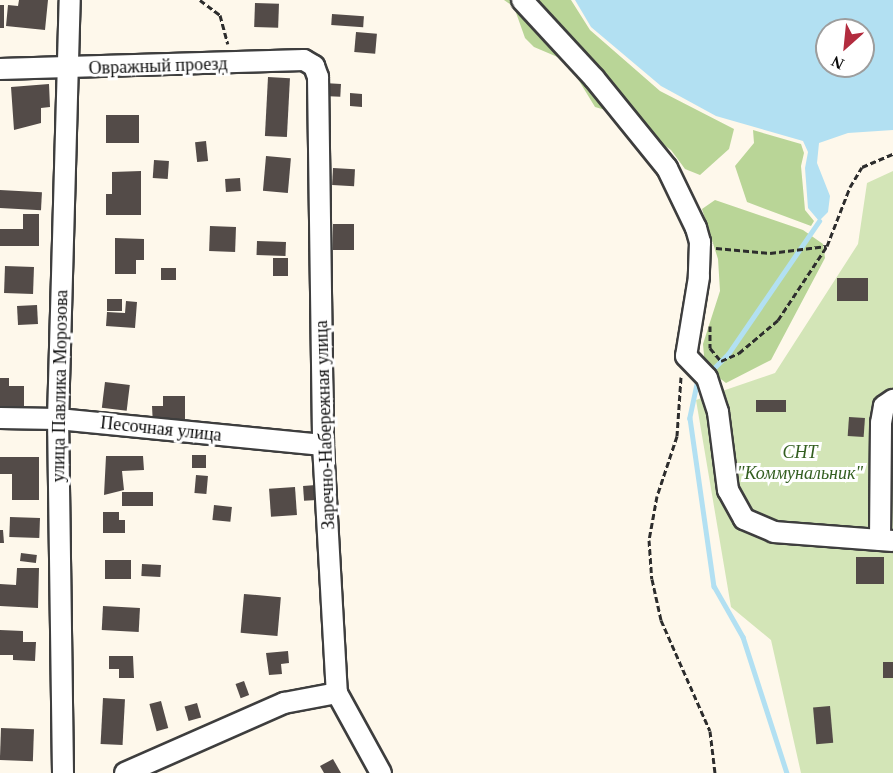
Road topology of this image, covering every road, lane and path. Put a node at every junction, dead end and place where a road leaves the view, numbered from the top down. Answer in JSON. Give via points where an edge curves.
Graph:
{"nodes":[{"id":1,"x":70,"y":0,"type":"edge"},
{"id":2,"x":200,"y":0,"type":"edge"},
{"id":3,"x":522,"y":0,"type":"edge"},
{"id":4,"x":233,"y":63,"type":"junction"},
{"id":5,"x":314,"y":66,"type":"joint"},
{"id":6,"x":0,"y":69,"type":"edge"},
{"id":7,"x":67,"y":70,"type":"junction"},
{"id":8,"x":893,"y":154,"type":"edge"},
{"id":9,"x":700,"y":242,"type":"junction"},
{"id":10,"x":827,"y":246,"type":"junction"},
{"id":11,"x":711,"y":315,"type":"dead end"},
{"id":12,"x":686,"y":356,"type":"junction"},
{"id":13,"x":893,"y":400,"type":"edge"},
{"id":14,"x":0,"y":418,"type":"edge"},
{"id":15,"x":58,"y":419,"type":"junction"},
{"id":16,"x":323,"y":445,"type":"junction"},
{"id":17,"x":886,"y":541,"type":"edge"},
{"id":18,"x":337,"y":693,"type":"junction"},
{"id":19,"x":63,"y":773,"type":"edge"},
{"id":20,"x":125,"y":773,"type":"edge"},
{"id":21,"x":381,"y":773,"type":"edge"},
{"id":22,"x":715,"y":773,"type":"edge"}],
"edges":[{"from":1,"to":7,"type":"street","name":"улица Павлика Морозова"},
{"from":2,"to":4,"type":"path","via":[[220,15]]},
{"from":3,"to":9,"type":"street","via":[[594,78],[667,168]]},
{"from":4,"to":5,"type":"street","name":"Овражный проезд","via":[[304,60]]},
{"from":4,"to":7,"type":"street","name":"Овражный проезд"},
{"from":5,"to":16,"type":"street","name":"Заречно-Набережная улица","via":[[318,77]]},
{"from":6,"to":7,"type":"street","name":"Овражный проезд"},
{"from":7,"to":15,"type":"street","name":"улица Павлика Морозова"},
{"from":8,"to":10,"type":"path","via":[[862,167]]},
{"from":9,"to":10,"type":"path","via":[[723,251],[790,252]]},
{"from":9,"to":12,"type":"street"},
{"from":10,"to":11,"type":"path","via":[[778,320],[722,361],[710,348]]},
{"from":12,"to":17,"type":"street","via":[[706,378],[718,412],[728,490],[744,519],[774,532]]},
{"from":12,"to":22,"type":"path","via":[[677,436],[657,496],[649,540],[652,579],[662,620],[710,731]]},
{"from":13,"to":17,"type":"street","via":[[884,406],[881,423]]},
{"from":14,"to":15,"type":"street","name":"Песочная улица"},
{"from":15,"to":16,"type":"street","name":"Песочная улица"},
{"from":15,"to":19,"type":"street","name":"улица Павлика Морозова"},
{"from":16,"to":18,"type":"street","name":"Заречно-Набережная улица"},
{"from":18,"to":20,"type":"street","via":[[284,703]]},
{"from":18,"to":21,"type":"street","name":"Заречно-Набережная улица"}]}
